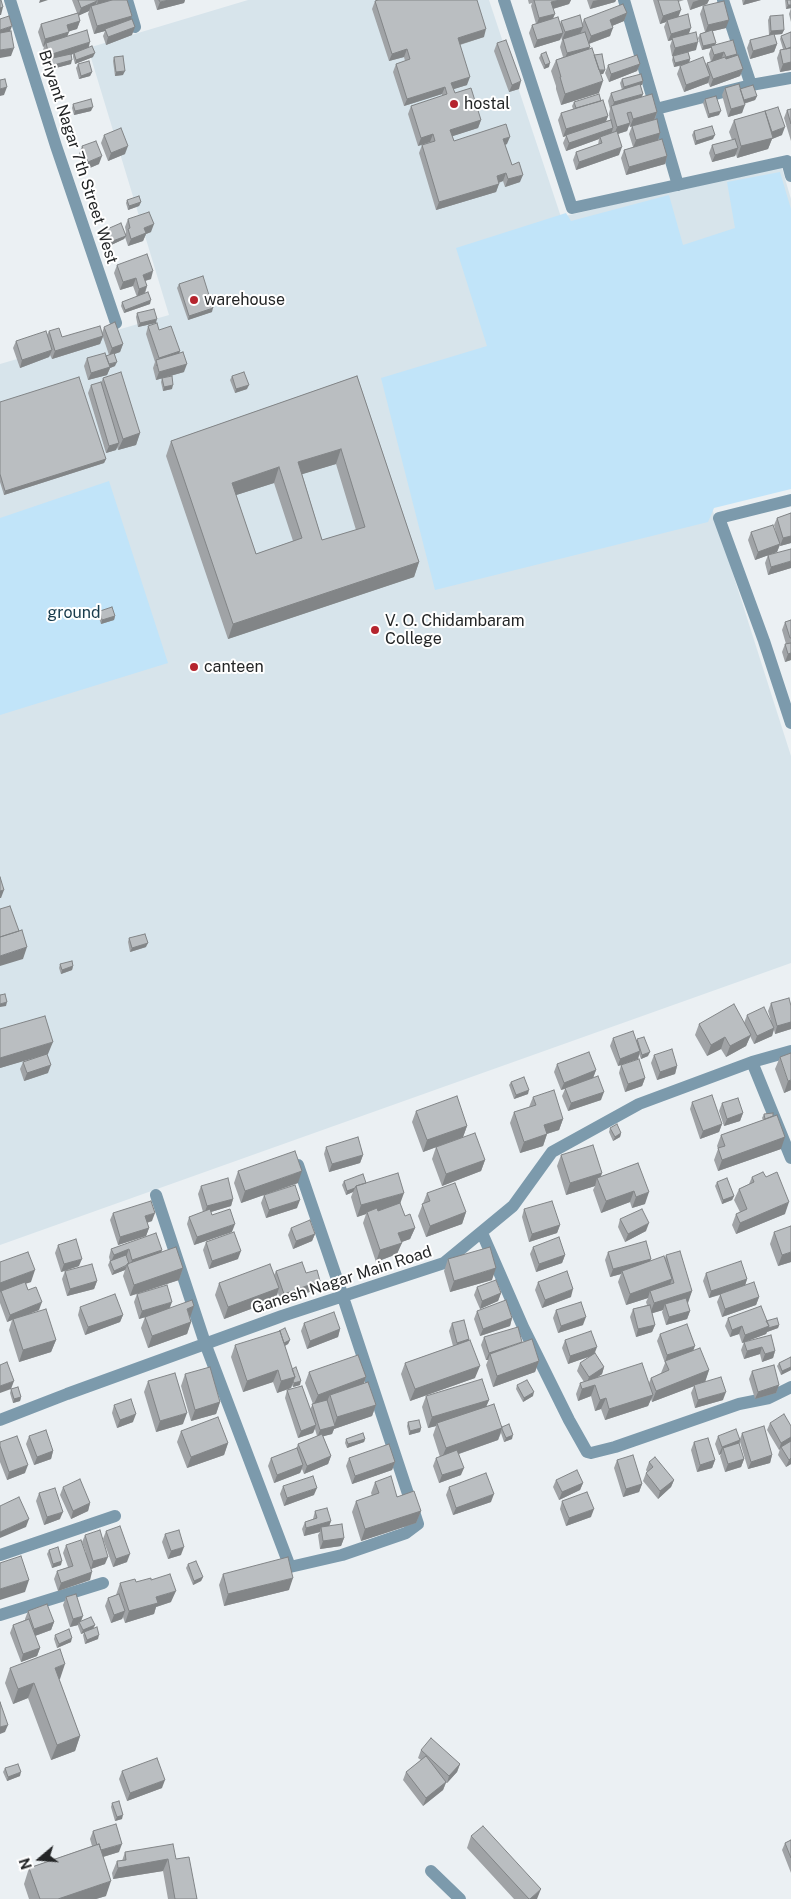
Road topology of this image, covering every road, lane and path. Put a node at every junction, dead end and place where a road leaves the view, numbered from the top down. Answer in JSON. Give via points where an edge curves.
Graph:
{"nodes":[{"id":1,"x":10,"y":0,"type":"edge"},
{"id":2,"x":127,"y":0,"type":"edge"},
{"id":3,"x":504,"y":0,"type":"edge"},
{"id":4,"x":624,"y":0,"type":"edge"},
{"id":5,"x":723,"y":0,"type":"edge"},
{"id":6,"x":135,"y":27,"type":"edge"},
{"id":7,"x":791,"y":78,"type":"edge"},
{"id":8,"x":751,"y":85,"type":"junction"},
{"id":9,"x":656,"y":109,"type":"junction"},
{"id":10,"x":791,"y":176,"type":"edge"},
{"id":11,"x":678,"y":185,"type":"junction"},
{"id":12,"x":116,"y":323,"type":"edge"},
{"id":13,"x":791,"y":500,"type":"edge"},
{"id":14,"x":791,"y":723,"type":"edge"},
{"id":15,"x":791,"y":1051,"type":"edge"},
{"id":16,"x":752,"y":1062,"type":"junction"},
{"id":17,"x":791,"y":1158,"type":"edge"},
{"id":18,"x":298,"y":1165,"type":"edge"},
{"id":19,"x":156,"y":1195,"type":"dead end"},
{"id":20,"x":482,"y":1232,"type":"junction"},
{"id":21,"x":343,"y":1296,"type":"junction"},
{"id":22,"x":206,"y":1344,"type":"junction"},
{"id":23,"x":791,"y":1387,"type":"edge"},
{"id":24,"x":0,"y":1420,"type":"edge"},
{"id":25,"x":115,"y":1516,"type":"dead end"},
{"id":26,"x":0,"y":1555,"type":"edge"},
{"id":27,"x":103,"y":1583,"type":"dead end"},
{"id":28,"x":0,"y":1616,"type":"edge"},
{"id":29,"x":432,"y":1871,"type":"dead end"},
{"id":30,"x":460,"y":1899,"type":"edge"}],
"edges":[{"from":1,"to":12,"type":"street","name":"Briyant Nagar 7th Street West"},
{"from":2,"to":6,"type":"street"},
{"from":3,"to":11,"type":"street","via":[[572,208]]},
{"from":4,"to":9,"type":"street"},
{"from":5,"to":8,"type":"street"},
{"from":7,"to":8,"type":"street"},
{"from":8,"to":9,"type":"street"},
{"from":9,"to":11,"type":"street"},
{"from":10,"to":11,"type":"street","via":[[787,161]]},
{"from":13,"to":14,"type":"street","via":[[719,518]]},
{"from":15,"to":16,"type":"street","name":"Ganesh Nagar Main Road"},
{"from":16,"to":17,"type":"street"},
{"from":16,"to":20,"type":"street","name":"Ganesh Nagar Main Road","via":[[639,1104],[552,1152],[513,1206]]},
{"from":18,"to":21,"type":"street"},
{"from":19,"to":22,"type":"street"},
{"from":20,"to":21,"type":"street","name":"Ganesh Nagar Main Road","via":[[444,1263]]},
{"from":20,"to":23,"type":"street","via":[[523,1327],[586,1452],[615,1447],[739,1404],[769,1398]]},
{"from":21,"to":22,"type":"street","name":"Ganesh Nagar Main Road"},
{"from":21,"to":22,"type":"street","via":[[418,1524],[406,1533],[342,1555],[290,1567]]},
{"from":22,"to":24,"type":"street","name":"Ganesh Nagar Main Road"},
{"from":25,"to":26,"type":"street"},
{"from":27,"to":28,"type":"street"},
{"from":29,"to":30,"type":"street"}]}
